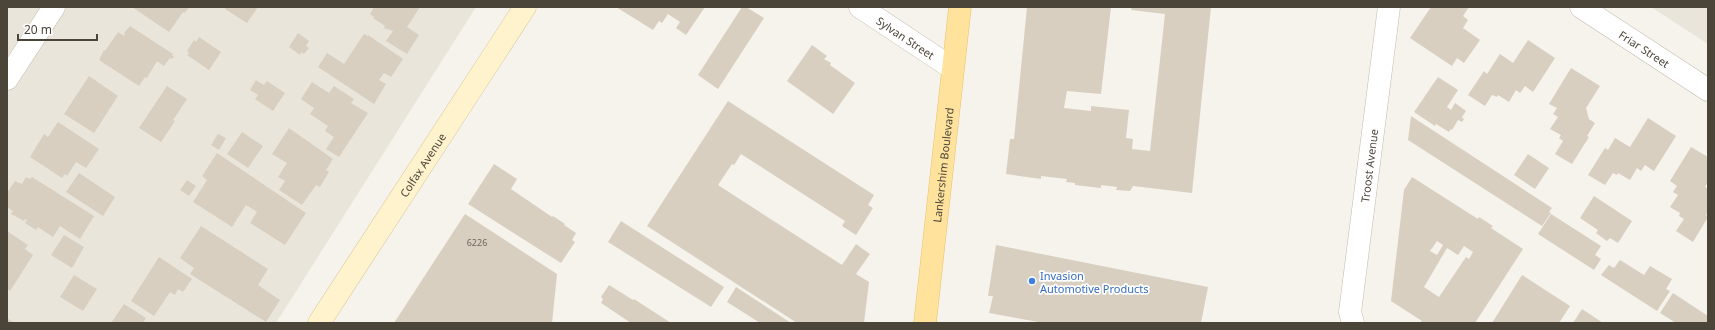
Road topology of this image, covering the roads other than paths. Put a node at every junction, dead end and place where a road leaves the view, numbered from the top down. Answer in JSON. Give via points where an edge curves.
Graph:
{"nodes":[{"id":1,"x":54,"y":7,"type":"edge"},
{"id":2,"x":525,"y":7,"type":"edge"},
{"id":3,"x":860,"y":7,"type":"edge"},
{"id":4,"x":960,"y":7,"type":"edge"},
{"id":5,"x":1389,"y":7,"type":"edge"},
{"id":6,"x":1581,"y":7,"type":"edge"},
{"id":7,"x":952,"y":68,"type":"junction"},
{"id":8,"x":7,"y":78,"type":"edge"},
{"id":9,"x":1708,"y":90,"type":"edge"},
{"id":10,"x":318,"y":323,"type":"edge"},
{"id":11,"x":925,"y":323,"type":"edge"},
{"id":12,"x":1353,"y":323,"type":"edge"}],
"edges":[{"from":1,"to":8,"type":"street"},
{"from":2,"to":10,"type":"main road","name":"Colfax Avenue"},
{"from":3,"to":7,"type":"street","name":"Sylvan Street"},
{"from":4,"to":7,"type":"main road","name":"Lankershim Boulevard"},
{"from":5,"to":12,"type":"street","name":"Troost Avenue","via":[[1350,312]]},
{"from":6,"to":9,"type":"street","name":"Friar Street"},
{"from":7,"to":11,"type":"main road","name":"Lankershim Boulevard"}]}
